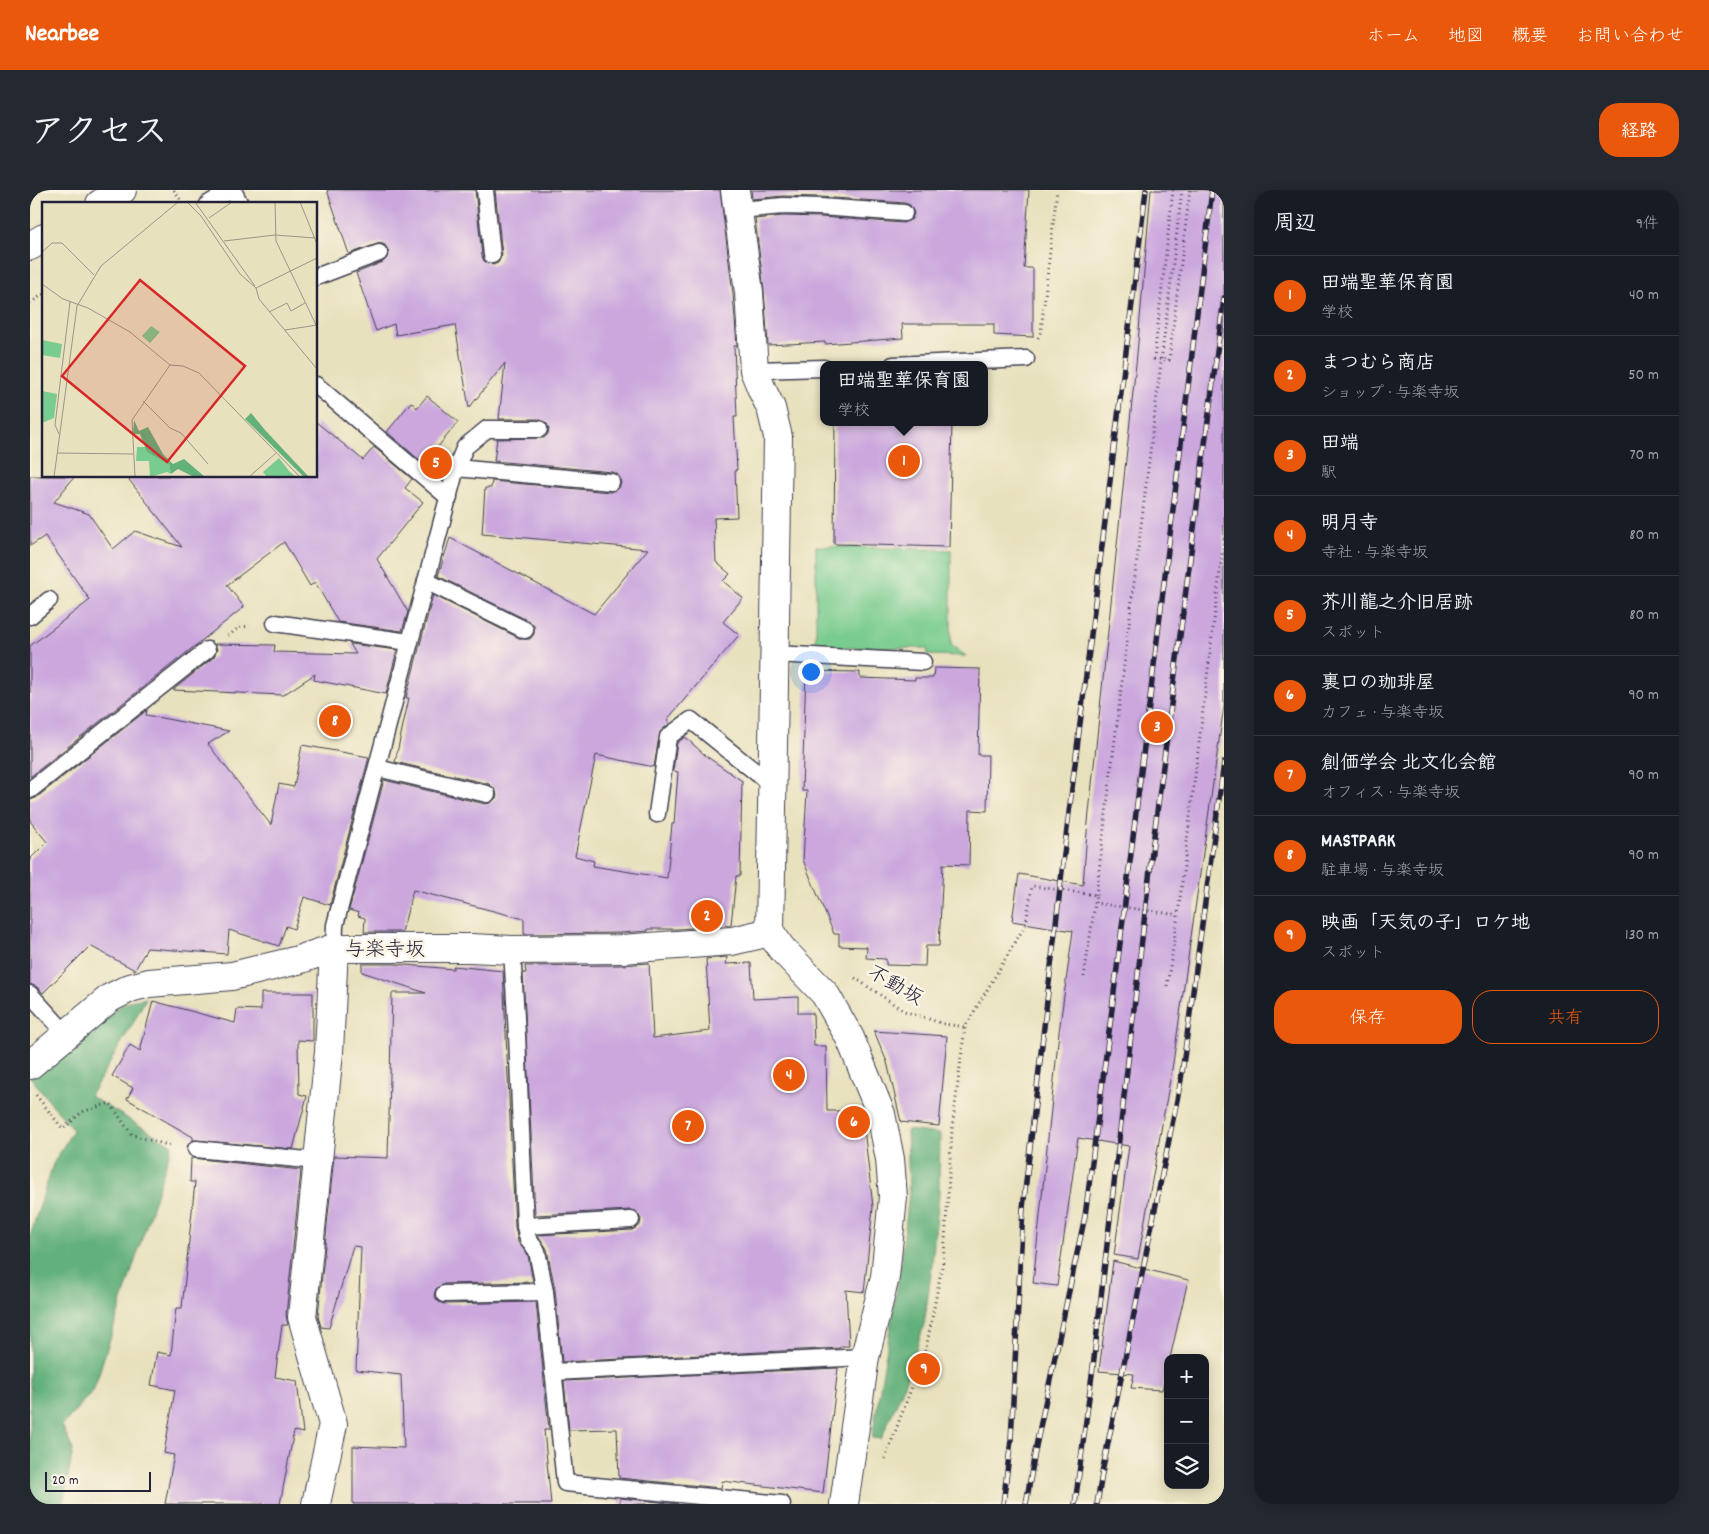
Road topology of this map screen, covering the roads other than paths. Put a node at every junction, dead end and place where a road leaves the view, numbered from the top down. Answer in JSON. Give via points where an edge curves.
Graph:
{"nodes":[{"id":1,"x":122,"y":190,"type":"edge"},
{"id":2,"x":232,"y":190,"type":"edge"},
{"id":3,"x":485,"y":190,"type":"edge"},
{"id":4,"x":737,"y":200,"type":"edge"},
{"id":5,"x":103,"y":202,"type":"edge"},
{"id":6,"x":211,"y":202,"type":"edge"},
{"id":7,"x":239,"y":202,"type":"edge"},
{"id":8,"x":904,"y":213,"type":"dead end"},
{"id":9,"x":42,"y":239,"type":"edge"},
{"id":10,"x":30,"y":246,"type":"edge"},
{"id":11,"x":379,"y":253,"type":"dead end"},
{"id":12,"x":492,"y":255,"type":"dead end"},
{"id":13,"x":318,"y":276,"type":"edge"},
{"id":14,"x":1026,"y":359,"type":"road end"},
{"id":15,"x":982,"y":361,"type":"edge"},
{"id":16,"x":820,"y":368,"type":"edge"},
{"id":17,"x":754,"y":370,"type":"junction"},
{"id":18,"x":318,"y":388,"type":"edge"},
{"id":19,"x":539,"y":429,"type":"dead end"},
{"id":20,"x":456,"y":468,"type":"junction"},
{"id":21,"x":611,"y":482,"type":"dead end"},
{"id":22,"x":449,"y":498,"type":"junction"},
{"id":23,"x":426,"y":581,"type":"junction"},
{"id":24,"x":49,"y":600,"type":"dead end"},
{"id":25,"x":30,"y":616,"type":"edge"},
{"id":26,"x":274,"y":623,"type":"road end"},
{"id":27,"x":525,"y":630,"type":"dead end"},
{"id":28,"x":409,"y":642,"type":"junction"},
{"id":29,"x":207,"y":650,"type":"road end"},
{"id":30,"x":774,"y":654,"type":"junction"},
{"id":31,"x":923,"y":662,"type":"dead end"},
{"id":32,"x":378,"y":768,"type":"junction"},
{"id":33,"x":773,"y":786,"type":"junction"},
{"id":34,"x":30,"y":790,"type":"edge"},
{"id":35,"x":487,"y":794,"type":"dead end"},
{"id":36,"x":657,"y":814,"type":"dead end"},
{"id":37,"x":770,"y":932,"type":"junction"},
{"id":38,"x":334,"y":948,"type":"junction"},
{"id":39,"x":512,"y":950,"type":"junction"},
{"id":40,"x":30,"y":994,"type":"edge"},
{"id":41,"x":67,"y":1035,"type":"junction"},
{"id":42,"x":30,"y":1065,"type":"edge"},
{"id":43,"x":196,"y":1149,"type":"dead end"},
{"id":44,"x":317,"y":1161,"type":"junction"},
{"id":45,"x":631,"y":1220,"type":"dead end"},
{"id":46,"x":525,"y":1226,"type":"junction"},
{"id":47,"x":545,"y":1292,"type":"junction"},
{"id":48,"x":444,"y":1294,"type":"dead end"},
{"id":49,"x":865,"y":1356,"type":"junction"},
{"id":50,"x":553,"y":1372,"type":"junction"},
{"id":51,"x":316,"y":1504,"type":"edge"},
{"id":52,"x":782,"y":1504,"type":"edge"},
{"id":53,"x":844,"y":1504,"type":"edge"}],
"edges":[{"from":1,"to":5,"type":"street"},
{"from":2,"to":6,"type":"lane"},
{"from":2,"to":7,"type":"lane"},
{"from":3,"to":12,"type":"lane"},
{"from":4,"to":8,"type":"lane"},
{"from":4,"to":17,"type":"street"},
{"from":9,"to":10,"type":"street"},
{"from":11,"to":13,"type":"lane"},
{"from":14,"to":15,"type":"lane"},
{"from":16,"to":17,"type":"lane"},
{"from":17,"to":30,"type":"street","via":[[771,408],[778,437]]},
{"from":18,"to":22,"type":"lane"},
{"from":19,"to":20,"type":"lane","via":[[488,429],[465,447]]},
{"from":20,"to":21,"type":"lane"},
{"from":20,"to":22,"type":"lane"},
{"from":22,"to":23,"type":"lane"},
{"from":23,"to":27,"type":"lane"},
{"from":23,"to":28,"type":"lane"},
{"from":24,"to":25,"type":"lane"},
{"from":26,"to":28,"type":"lane"},
{"from":28,"to":32,"type":"lane"},
{"from":29,"to":34,"type":"lane"},
{"from":30,"to":31,"type":"lane"},
{"from":30,"to":33,"type":"street"},
{"from":32,"to":35,"type":"lane"},
{"from":32,"to":38,"type":"lane","via":[[335,925]]},
{"from":33,"to":36,"type":"lane","via":[[692,720],[668,737]]},
{"from":33,"to":37,"type":"street"},
{"from":37,"to":39,"type":"street","name":"与楽寺坂","via":[[732,941],[622,949]]},
{"from":37,"to":49,"type":"street","via":[[825,994],[850,1038],[881,1114],[893,1197],[885,1277]]},
{"from":38,"to":39,"type":"street","name":"与楽寺坂"},
{"from":38,"to":41,"type":"street","name":"与楽寺坂","via":[[232,976],[149,983],[130,988],[110,998]]},
{"from":38,"to":44,"type":"street","via":[[329,1052]]},
{"from":39,"to":46,"type":"lane"},
{"from":40,"to":41,"type":"lane"},
{"from":41,"to":42,"type":"street","name":"与楽寺坂"},
{"from":43,"to":44,"type":"lane"},
{"from":44,"to":51,"type":"street","via":[[302,1317],[333,1424]]},
{"from":45,"to":46,"type":"lane"},
{"from":46,"to":47,"type":"lane","via":[[528,1239],[537,1251]]},
{"from":47,"to":48,"type":"lane"},
{"from":47,"to":50,"type":"lane"},
{"from":49,"to":50,"type":"lane"},
{"from":49,"to":53,"type":"street"},
{"from":50,"to":52,"type":"lane","via":[[565,1483]]}]}
